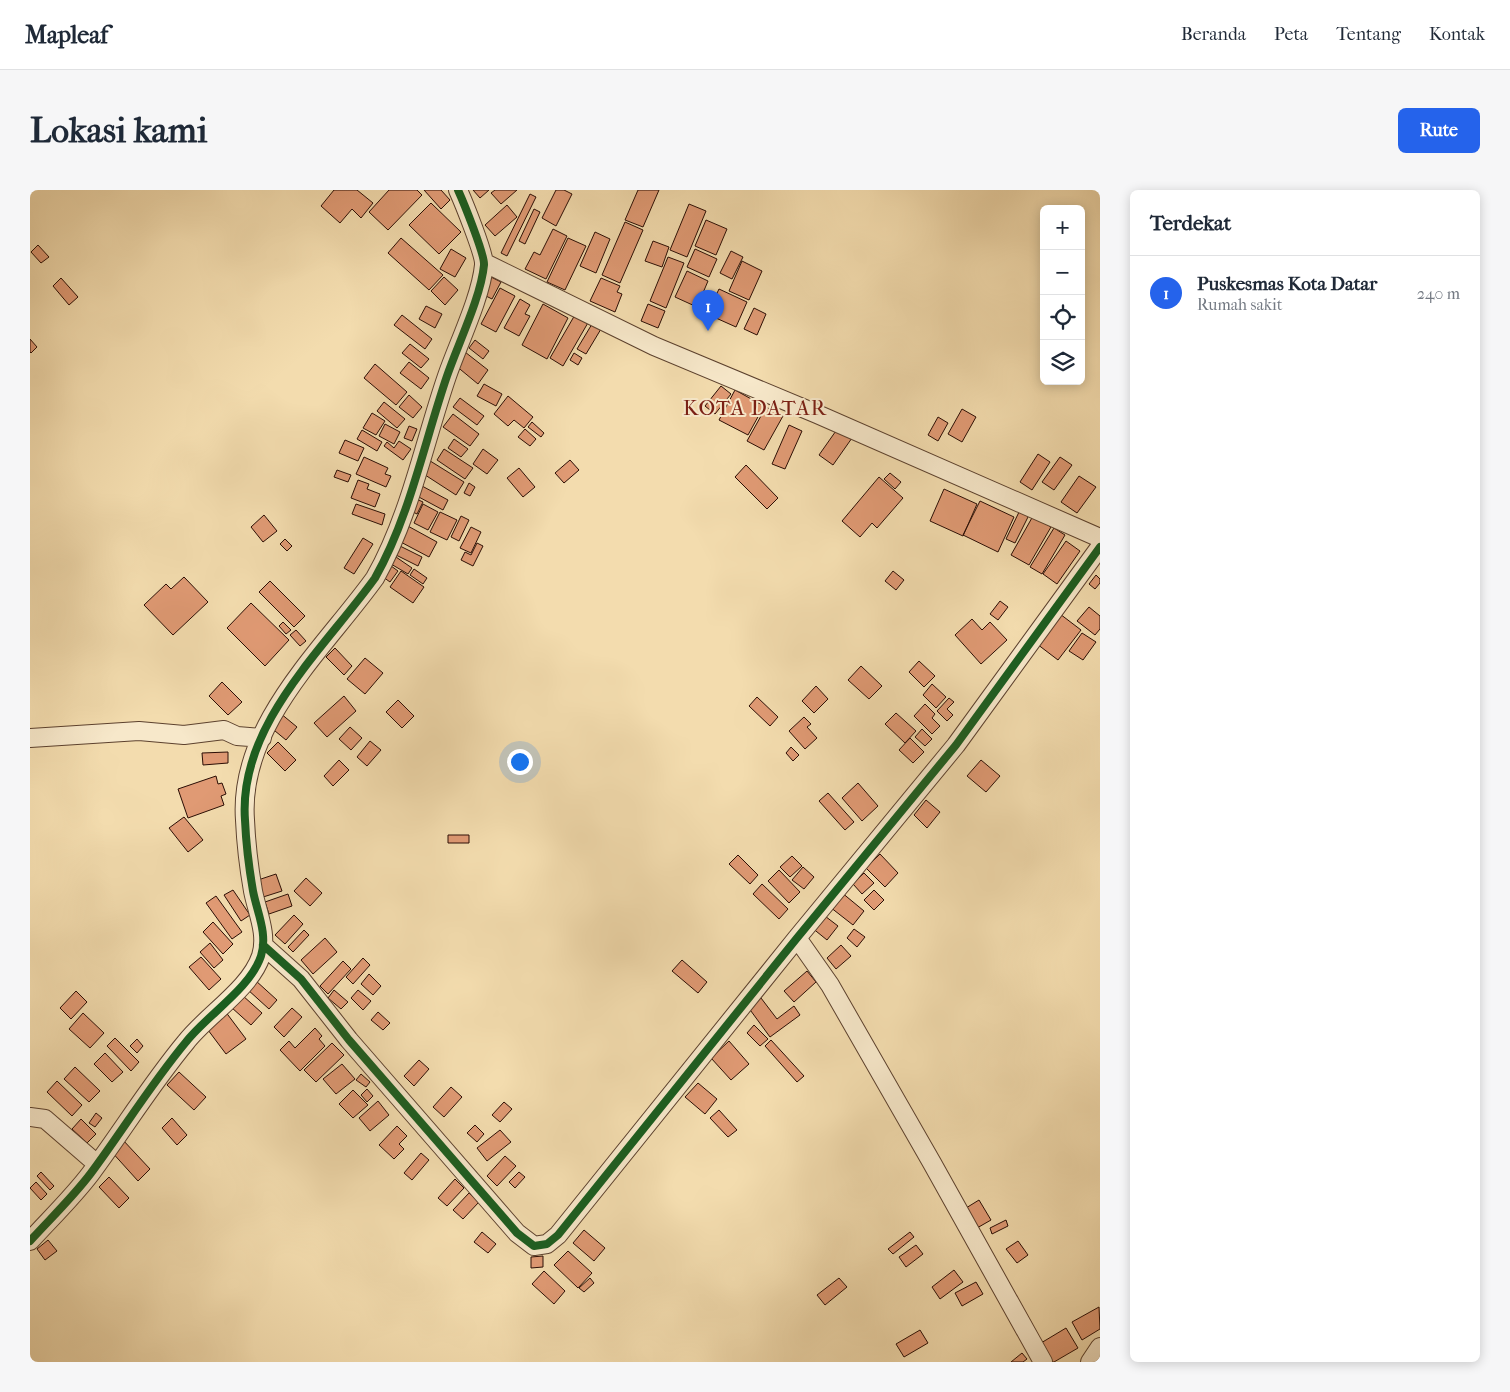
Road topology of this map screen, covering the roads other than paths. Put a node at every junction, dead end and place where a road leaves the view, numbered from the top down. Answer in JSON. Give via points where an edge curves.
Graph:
{"nodes":[{"id":1,"x":458,"y":190,"type":"edge"},
{"id":2,"x":485,"y":263,"type":"junction"},
{"id":3,"x":1100,"y":538,"type":"edge"},
{"id":4,"x":1100,"y":546,"type":"edge"},
{"id":5,"x":30,"y":738,"type":"edge"},
{"id":6,"x":262,"y":738,"type":"junction"},
{"id":7,"x":797,"y":938,"type":"junction"},
{"id":8,"x":263,"y":946,"type":"junction"},
{"id":9,"x":30,"y":1117,"type":"edge"},
{"id":10,"x":97,"y":1164,"type":"junction"},
{"id":11,"x":30,"y":1241,"type":"edge"},
{"id":12,"x":1100,"y":1347,"type":"edge"},
{"id":13,"x":1042,"y":1362,"type":"edge"},
{"id":14,"x":1090,"y":1362,"type":"edge"}],
"edges":[{"from":1,"to":2,"type":"street"},
{"from":2,"to":3,"type":"street","via":[[654,346]]},
{"from":2,"to":6,"type":"street","via":[[473,308],[383,564],[357,604],[291,686]]},
{"from":4,"to":7,"type":"street","via":[[956,745]]},
{"from":5,"to":6,"type":"street","via":[[139,731],[184,735],[224,730],[237,736]]},
{"from":6,"to":8,"type":"street","via":[[244,794],[253,891],[261,919]]},
{"from":7,"to":8,"type":"street","via":[[558,1235],[547,1244],[534,1246],[517,1233],[349,1040],[301,978]]},
{"from":7,"to":13,"type":"street","via":[[830,986]]},
{"from":8,"to":10,"type":"street","via":[[254,971],[187,1040]]},
{"from":9,"to":10,"type":"street","via":[[45,1120]]},
{"from":10,"to":11,"type":"street"},
{"from":12,"to":14,"type":"street"}]}
